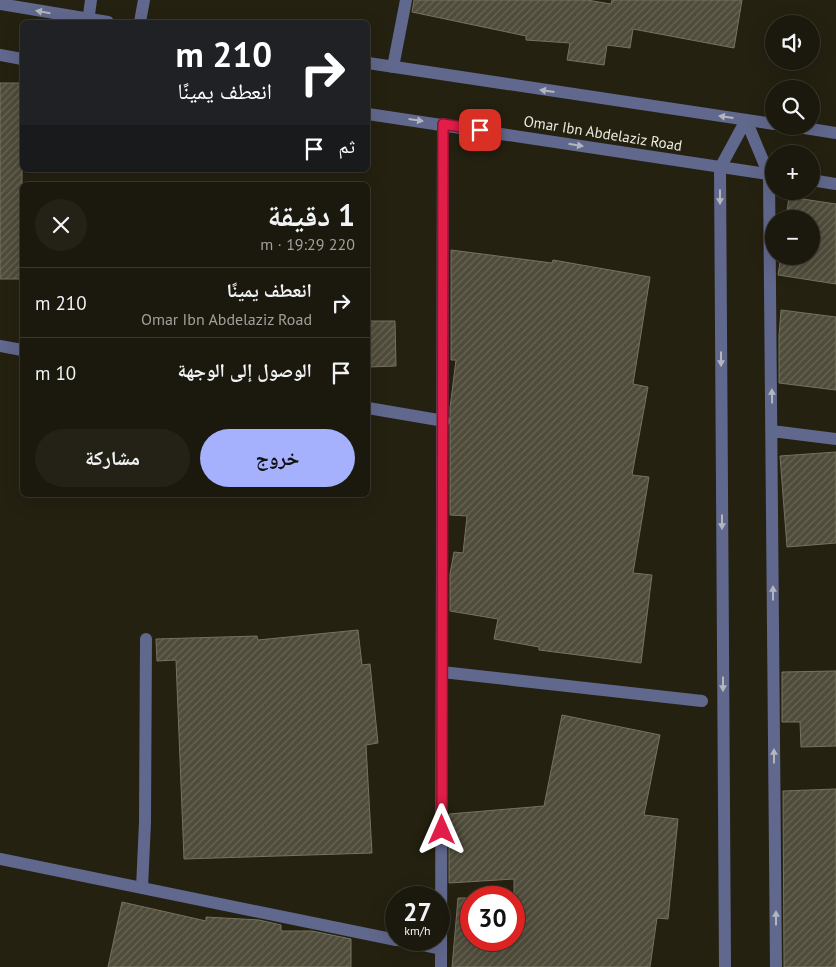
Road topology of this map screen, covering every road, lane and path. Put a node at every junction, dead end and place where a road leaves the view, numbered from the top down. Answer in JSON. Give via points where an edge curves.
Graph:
{"nodes":[{"id":1,"x":91,"y":0,"type":"edge"},
{"id":2,"x":144,"y":0,"type":"edge"},
{"id":3,"x":406,"y":0,"type":"edge"},
{"id":4,"x":0,"y":4,"type":"edge"},
{"id":5,"x":83,"y":20,"type":"edge"},
{"id":6,"x":88,"y":20,"type":"edge"},
{"id":7,"x":140,"y":20,"type":"edge"},
{"id":8,"x":0,"y":55,"type":"edge"},
{"id":9,"x":20,"y":59,"type":"edge"},
{"id":10,"x":370,"y":63,"type":"edge"},
{"id":11,"x":392,"y":67,"type":"junction"},
{"id":12,"x":370,"y":114,"type":"edge"},
{"id":13,"x":746,"y":120,"type":"junction"},
{"id":14,"x":765,"y":123,"type":"edge"},
{"id":15,"x":443,"y":124,"type":"junction"},
{"id":16,"x":820,"y":130,"type":"edge"},
{"id":17,"x":836,"y":133,"type":"edge"},
{"id":18,"x":765,"y":160,"type":"edge"},
{"id":19,"x":720,"y":168,"type":"junction"},
{"id":20,"x":765,"y":174,"type":"edge"},
{"id":21,"x":820,"y":181,"type":"edge"},
{"id":22,"x":836,"y":184,"type":"edge"},
{"id":23,"x":772,"y":200,"type":"edge"},
{"id":24,"x":0,"y":346,"type":"edge"},
{"id":25,"x":20,"y":350,"type":"edge"},
{"id":26,"x":370,"y":408,"type":"edge"},
{"id":27,"x":444,"y":421,"type":"junction"},
{"id":28,"x":772,"y":431,"type":"junction"},
{"id":29,"x":836,"y":439,"type":"edge"},
{"id":30,"x":146,"y":639,"type":"dead end"},
{"id":31,"x":442,"y":672,"type":"junction"},
{"id":32,"x":702,"y":701,"type":"dead end"},
{"id":33,"x":0,"y":860,"type":"edge"},
{"id":34,"x":441,"y":886,"type":"edge"},
{"id":35,"x":142,"y":888,"type":"junction"},
{"id":36,"x":385,"y":938,"type":"edge"},
{"id":37,"x":441,"y":951,"type":"edge"},
{"id":38,"x":441,"y":967,"type":"edge"},
{"id":39,"x":725,"y":967,"type":"edge"},
{"id":40,"x":776,"y":967,"type":"edge"}],
"edges":[{"from":1,"to":6,"type":"street"},
{"from":2,"to":7,"type":"street"},
{"from":3,"to":11,"type":"street"},
{"from":5,"to":4,"type":"street","one_way":true},
{"from":8,"to":9,"type":"street"},
{"from":10,"to":11,"type":"street"},
{"from":13,"to":11,"type":"street","one_way":true},
{"from":12,"to":15,"type":"street","name":"Omar Ibn Abdelaziz Road","one_way":true},
{"from":13,"to":14,"type":"street"},
{"from":13,"to":18,"type":"street"},
{"from":13,"to":19,"type":"street"},
{"from":15,"to":19,"type":"street","name":"Omar Ibn Abdelaziz Road","one_way":true},
{"from":15,"to":27,"type":"street"},
{"from":16,"to":17,"type":"street"},
{"from":19,"to":20,"type":"street","name":"Omar Ibn Abdelaziz Road"},
{"from":19,"to":39,"type":"street","one_way":true},
{"from":21,"to":22,"type":"street"},
{"from":28,"to":23,"type":"street","one_way":true},
{"from":24,"to":25,"type":"street"},
{"from":26,"to":27,"type":"street"},
{"from":27,"to":31,"type":"street"},
{"from":28,"to":29,"type":"street"},
{"from":40,"to":28,"type":"street","one_way":true},
{"from":30,"to":35,"type":"street"},
{"from":31,"to":32,"type":"street"},
{"from":31,"to":34,"type":"street"},
{"from":33,"to":35,"type":"street"},
{"from":35,"to":36,"type":"street"},
{"from":37,"to":38,"type":"street"}]}
